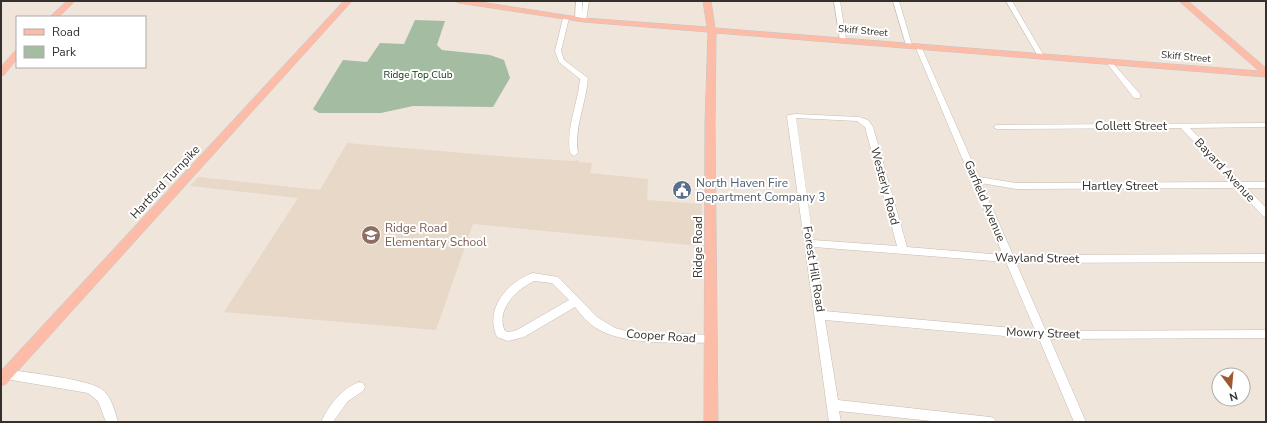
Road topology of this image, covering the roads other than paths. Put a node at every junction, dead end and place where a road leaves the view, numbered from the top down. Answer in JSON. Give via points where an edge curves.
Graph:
{"nodes":[{"id":1,"x":71,"y":1,"type":"edge"},
{"id":2,"x":348,"y":1,"type":"edge"},
{"id":3,"x":459,"y":1,"type":"edge"},
{"id":4,"x":579,"y":1,"type":"edge"},
{"id":5,"x":586,"y":1,"type":"edge"},
{"id":6,"x":707,"y":1,"type":"edge"},
{"id":7,"x":837,"y":1,"type":"edge"},
{"id":8,"x":896,"y":1,"type":"edge"},
{"id":9,"x":1009,"y":1,"type":"edge"},
{"id":10,"x":1183,"y":1,"type":"edge"},
{"id":11,"x":55,"y":16,"type":"edge"},
{"id":12,"x":566,"y":18,"type":"junction"},
{"id":13,"x":581,"y":19,"type":"junction"},
{"id":14,"x":711,"y":30,"type":"junction"},
{"id":15,"x":843,"y":40,"type":"junction"},
{"id":16,"x":913,"y":45,"type":"junction"},
{"id":17,"x":16,"y":55,"type":"edge"},
{"id":18,"x":1040,"y":56,"type":"junction"},
{"id":19,"x":1108,"y":61,"type":"junction"},
{"id":20,"x":1,"y":73,"type":"edge"},
{"id":21,"x":1266,"y":73,"type":"edge"},
{"id":22,"x":1137,"y":96,"type":"dead end"},
{"id":23,"x":865,"y":122,"type":"joint"},
{"id":24,"x":1266,"y":125,"type":"edge"},
{"id":25,"x":1184,"y":126,"type":"junction"},
{"id":26,"x":997,"y":127,"type":"dead end"},
{"id":27,"x":574,"y":153,"type":"dead end"},
{"id":28,"x":975,"y":179,"type":"junction"},
{"id":29,"x":1239,"y":185,"type":"junction"},
{"id":30,"x":1266,"y":185,"type":"edge"},
{"id":31,"x":1266,"y":214,"type":"edge"},
{"id":32,"x":810,"y":243,"type":"junction"},
{"id":33,"x":903,"y":251,"type":"junction"},
{"id":34,"x":1266,"y":258,"type":"edge"},
{"id":35,"x":1010,"y":259,"type":"junction"},
{"id":36,"x":576,"y":301,"type":"junction"},
{"id":37,"x":821,"y":316,"type":"junction"},
{"id":38,"x":1266,"y":334,"type":"edge"},
{"id":39,"x":1043,"y":335,"type":"junction"},
{"id":40,"x":711,"y":339,"type":"junction"},
{"id":41,"x":4,"y":377,"type":"edge"},
{"id":42,"x":359,"y":387,"type":"dead end"},
{"id":43,"x":833,"y":405,"type":"junction"},
{"id":44,"x":112,"y":422,"type":"edge"},
{"id":45,"x":327,"y":422,"type":"edge"},
{"id":46,"x":711,"y":422,"type":"edge"},
{"id":47,"x":835,"y":422,"type":"edge"},
{"id":48,"x":990,"y":422,"type":"edge"},
{"id":49,"x":1080,"y":422,"type":"edge"}],
"edges":[{"from":1,"to":11,"type":"main road"},
{"from":2,"to":41,"type":"main road","name":"Hartford Turnpike"},
{"from":3,"to":12,"type":"main road","name":"Skiff Street"},
{"from":4,"to":13,"type":"street"},
{"from":5,"to":13,"type":"street"},
{"from":6,"to":14,"type":"main road","name":"Ridge Road"},
{"from":7,"to":15,"type":"street"},
{"from":8,"to":16,"type":"street","name":"Garfield Avenue"},
{"from":9,"to":18,"type":"street"},
{"from":10,"to":21,"type":"main road"},
{"from":12,"to":13,"type":"main road","name":"Skiff Street"},
{"from":12,"to":27,"type":"street","via":[[558,51],[561,61],[584,78],[584,92],[572,142]]},
{"from":13,"to":14,"type":"main road","name":"Skiff Street"},
{"from":14,"to":15,"type":"main road","name":"Skiff Street"},
{"from":14,"to":40,"type":"main road","name":"Ridge Road"},
{"from":15,"to":16,"type":"main road","name":"Skiff Street"},
{"from":16,"to":18,"type":"main road","name":"Skiff Street"},
{"from":16,"to":28,"type":"street","name":"Garfield Avenue"},
{"from":17,"to":20,"type":"main road"},
{"from":18,"to":19,"type":"main road","name":"Skiff Street"},
{"from":19,"to":21,"type":"main road","name":"Skiff Street"},
{"from":19,"to":22,"type":"street"},
{"from":23,"to":32,"type":"street","name":"Forest Hill Road","via":[[859,119],[791,117]]},
{"from":23,"to":33,"type":"street","name":"Westerly Road","via":[[869,127]]},
{"from":24,"to":25,"type":"street","name":"Collett Street"},
{"from":25,"to":26,"type":"street","name":"Collett Street"},
{"from":25,"to":29,"type":"street","name":"Bayard Avenue"},
{"from":28,"to":29,"type":"street","name":"Hartley Street","via":[[1016,186]]},
{"from":28,"to":35,"type":"street","name":"Garfield Avenue"},
{"from":29,"to":30,"type":"street","name":"Hartley Street"},
{"from":29,"to":31,"type":"street","name":"Bayard Avenue"},
{"from":32,"to":33,"type":"street","name":"Wayland Street"},
{"from":32,"to":37,"type":"street","name":"Forest Hill Road"},
{"from":33,"to":35,"type":"street","name":"Wayland Street"},
{"from":34,"to":35,"type":"street","name":"Wayland Street"},
{"from":35,"to":39,"type":"street","name":"Garfield Avenue"},
{"from":36,"to":36,"type":"street","name":"Cooper Road","via":[[515,337],[505,337],[498,329],[497,321],[505,298],[512,289],[527,279],[542,277],[555,280]]},
{"from":36,"to":40,"type":"street","name":"Cooper Road","via":[[595,322],[619,334]]},
{"from":37,"to":39,"type":"street","name":"Mowry Street"},
{"from":37,"to":43,"type":"street","name":"Forest Hill Road"},
{"from":38,"to":39,"type":"street","name":"Mowry Street"},
{"from":39,"to":49,"type":"street","name":"Garfield Avenue"},
{"from":40,"to":46,"type":"main road","name":"Ridge Road"},
{"from":41,"to":44,"type":"street","via":[[89,388],[103,396]]},
{"from":42,"to":45,"type":"street","via":[[351,390],[334,409]]},
{"from":43,"to":47,"type":"street","name":"Forest Hill Road"},
{"from":43,"to":48,"type":"street"}]}
